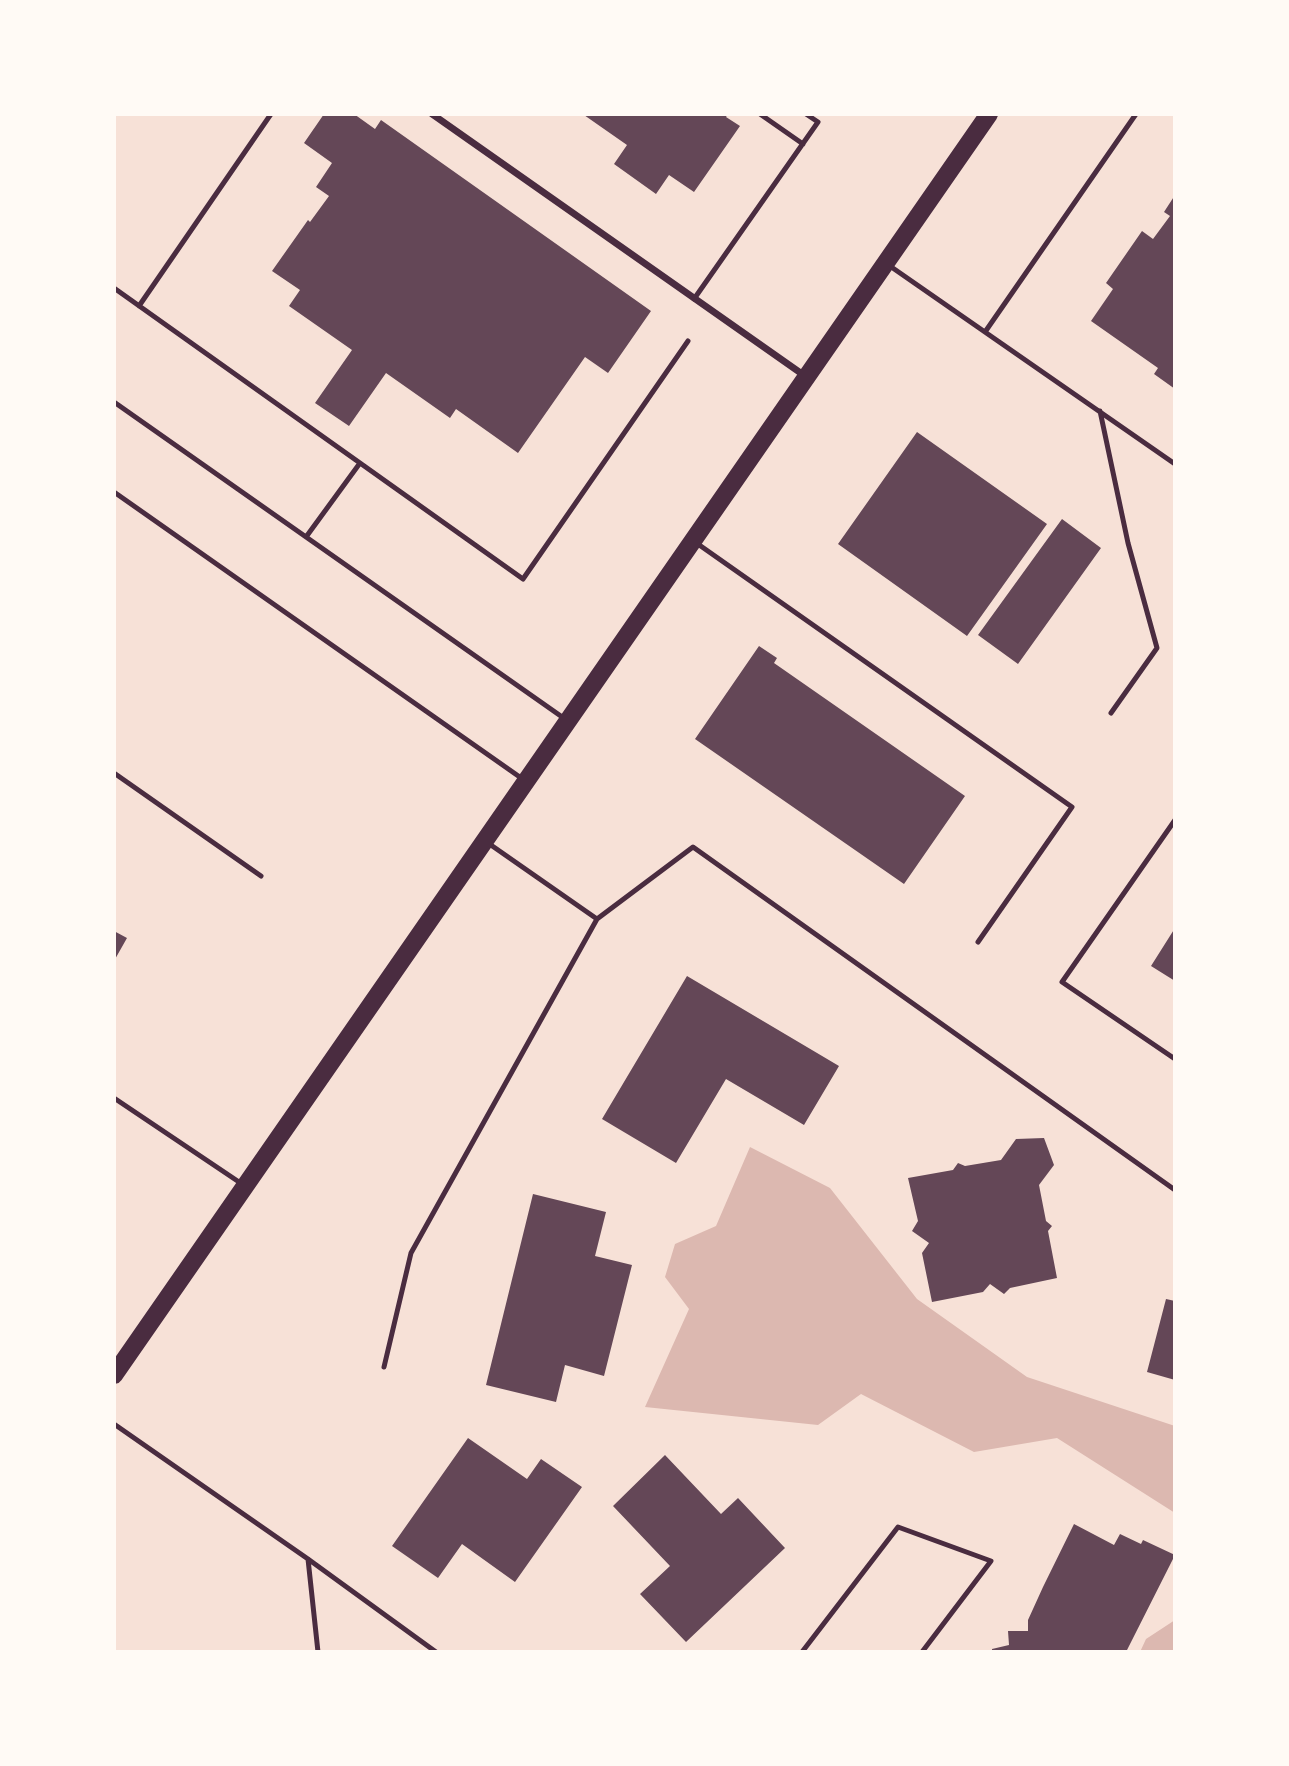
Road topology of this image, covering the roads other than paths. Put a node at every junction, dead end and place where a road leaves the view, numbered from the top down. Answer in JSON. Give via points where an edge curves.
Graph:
{"nodes":[{"id":1,"x":271,"y":114,"type":"edge"},
{"id":2,"x":432,"y":114,"type":"edge"},
{"id":3,"x":760,"y":114,"type":"edge"},
{"id":4,"x":806,"y":114,"type":"edge"},
{"id":5,"x":989,"y":114,"type":"edge"},
{"id":6,"x":1136,"y":114,"type":"edge"},
{"id":7,"x":803,"y":144,"type":"junction"},
{"id":8,"x":885,"y":262,"type":"junction"},
{"id":9,"x":114,"y":288,"type":"edge"},
{"id":10,"x":694,"y":299,"type":"junction"},
{"id":11,"x":139,"y":306,"type":"junction"},
{"id":12,"x":985,"y":332,"type":"junction"},
{"id":13,"x":688,"y":341,"type":"dead end"},
{"id":14,"x":806,"y":377,"type":"junction"},
{"id":15,"x":114,"y":402,"type":"edge"},
{"id":16,"x":1100,"y":411,"type":"junction"},
{"id":17,"x":360,"y":463,"type":"junction"},
{"id":18,"x":1175,"y":464,"type":"edge"},
{"id":19,"x":114,"y":492,"type":"edge"},
{"id":20,"x":306,"y":537,"type":"junction"},
{"id":21,"x":692,"y":541,"type":"junction"},
{"id":22,"x":1111,"y":713,"type":"dead end"},
{"id":23,"x":568,"y":720,"type":"junction"},
{"id":24,"x":114,"y":773,"type":"edge"},
{"id":25,"x":526,"y":781,"type":"junction"},
{"id":26,"x":1175,"y":820,"type":"edge"},
{"id":27,"x":485,"y":841,"type":"junction"},
{"id":28,"x":261,"y":876,"type":"dead end"},
{"id":29,"x":597,"y":919,"type":"junction"},
{"id":30,"x":978,"y":942,"type":"dead end"},
{"id":31,"x":1175,"y":1059,"type":"edge"},
{"id":32,"x":114,"y":1098,"type":"edge"},
{"id":33,"x":245,"y":1185,"type":"junction"},
{"id":34,"x":1175,"y":1190,"type":"edge"},
{"id":35,"x":384,"y":1367,"type":"dead end"},
{"id":36,"x":114,"y":1375,"type":"edge"},
{"id":37,"x":114,"y":1424,"type":"edge"},
{"id":38,"x":308,"y":1559,"type":"junction"},
{"id":39,"x":318,"y":1652,"type":"edge"},
{"id":40,"x":436,"y":1652,"type":"edge"},
{"id":41,"x":802,"y":1652,"type":"edge"},
{"id":42,"x":922,"y":1652,"type":"edge"}],
"edges":[{"from":1,"to":11,"type":"lane"},
{"from":2,"to":10,"type":"street"},
{"from":3,"to":7,"type":"lane"},
{"from":4,"to":7,"type":"lane","via":[[818,122]]},
{"from":5,"to":8,"type":"main road"},
{"from":6,"to":12,"type":"lane"},
{"from":7,"to":10,"type":"lane"},
{"from":8,"to":12,"type":"lane"},
{"from":8,"to":14,"type":"main road"},
{"from":9,"to":11,"type":"lane"},
{"from":10,"to":14,"type":"street"},
{"from":11,"to":17,"type":"lane"},
{"from":12,"to":16,"type":"lane"},
{"from":13,"to":17,"type":"lane","via":[[523,579]]},
{"from":14,"to":21,"type":"main road"},
{"from":15,"to":20,"type":"lane"},
{"from":16,"to":18,"type":"lane"},
{"from":16,"to":22,"type":"lane","via":[[1157,648]]},
{"from":17,"to":20,"type":"lane"},
{"from":19,"to":25,"type":"lane"},
{"from":20,"to":23,"type":"lane"},
{"from":21,"to":23,"type":"main road"},
{"from":21,"to":30,"type":"lane","via":[[1072,807]]},
{"from":23,"to":25,"type":"main road"},
{"from":24,"to":28,"type":"lane"},
{"from":25,"to":27,"type":"main road"},
{"from":26,"to":31,"type":"lane","via":[[1062,982]]},
{"from":27,"to":29,"type":"lane"},
{"from":27,"to":33,"type":"main road"},
{"from":29,"to":34,"type":"lane","via":[[693,847]]},
{"from":29,"to":35,"type":"lane","via":[[411,1253]]},
{"from":32,"to":33,"type":"lane"},
{"from":33,"to":36,"type":"main road"},
{"from":37,"to":38,"type":"lane"},
{"from":38,"to":39,"type":"lane"},
{"from":38,"to":40,"type":"lane"},
{"from":41,"to":42,"type":"lane","via":[[898,1527],[992,1560]]}]}
